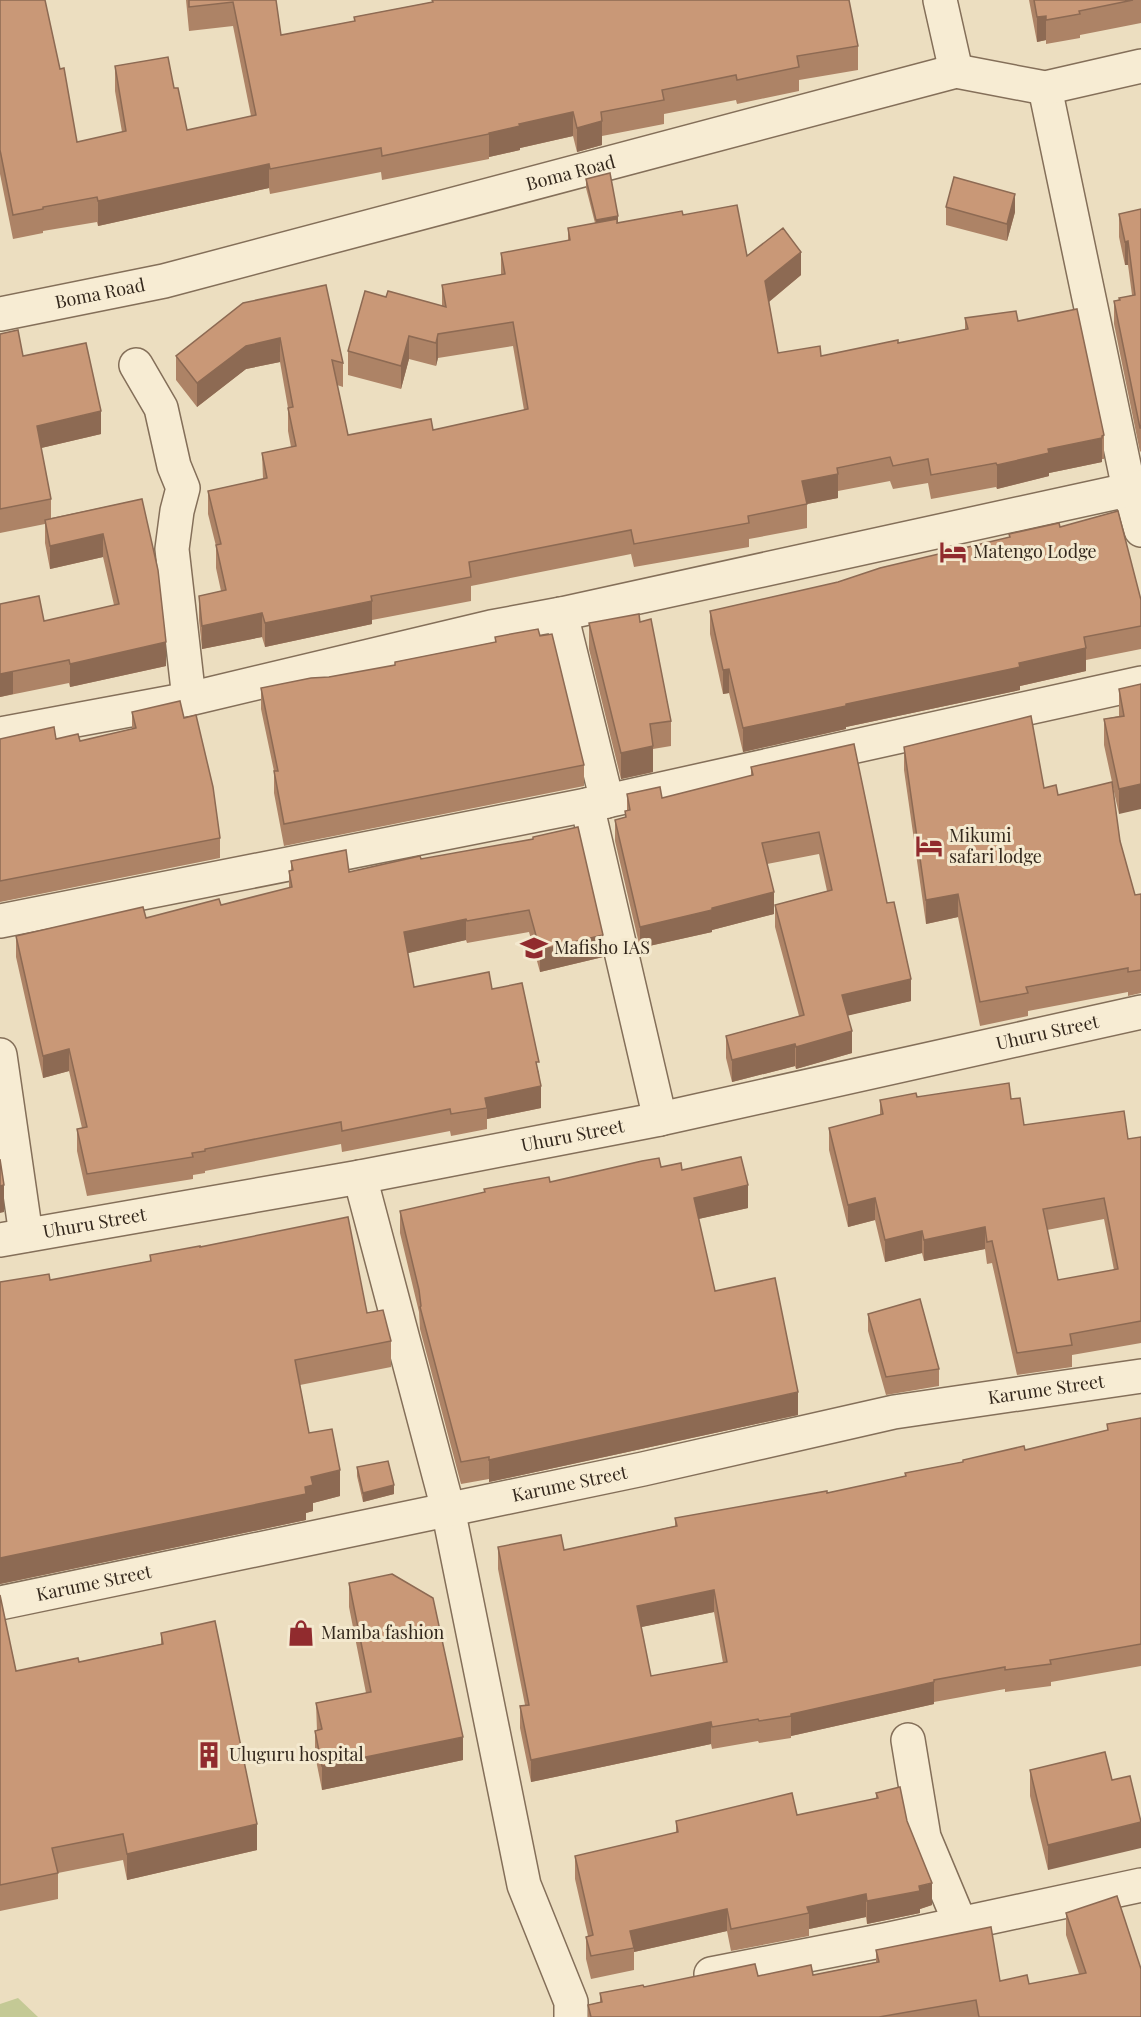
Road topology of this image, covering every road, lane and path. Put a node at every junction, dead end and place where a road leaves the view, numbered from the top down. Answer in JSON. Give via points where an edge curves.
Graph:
{"nodes":[{"id":1,"x":940,"y":0,"type":"edge"},
{"id":2,"x":1141,"y":66,"type":"edge"},
{"id":3,"x":956,"y":71,"type":"junction"},
{"id":4,"x":1045,"y":88,"type":"junction"},
{"id":5,"x":0,"y":314,"type":"edge"},
{"id":6,"x":136,"y":365,"type":"dead end"},
{"id":7,"x":1135,"y":488,"type":"edge"},
{"id":8,"x":1141,"y":530,"type":"edge"},
{"id":9,"x":561,"y":614,"type":"junction"},
{"id":10,"x":1141,"y":682,"type":"edge"},
{"id":11,"x":189,"y":699,"type":"junction"},
{"id":12,"x":0,"y":734,"type":"edge"},
{"id":13,"x":607,"y":801,"type":"junction"},
{"id":14,"x":0,"y":921,"type":"edge"},
{"id":15,"x":1141,"y":1012,"type":"edge"},
{"id":16,"x":0,"y":1055,"type":"edge"},
{"id":17,"x":660,"y":1119,"type":"junction"},
{"id":18,"x":360,"y":1177,"type":"junction"},
{"id":19,"x":13,"y":1238,"type":"edge"},
{"id":20,"x":1141,"y":1376,"type":"edge"},
{"id":21,"x":448,"y":1509,"type":"junction"},
{"id":22,"x":0,"y":1603,"type":"edge"},
{"id":23,"x":908,"y":1740,"type":"dead end"},
{"id":24,"x":1141,"y":1885,"type":"edge"},
{"id":25,"x":960,"y":1923,"type":"junction"},
{"id":26,"x":687,"y":1979,"type":"edge"},
{"id":27,"x":579,"y":2006,"type":"edge"}],
"edges":[{"from":1,"to":3,"type":"street"},
{"from":2,"to":4,"type":"street","name":"Boma Road"},
{"from":3,"to":4,"type":"street","name":"Boma Road"},
{"from":3,"to":5,"type":"street","name":"Boma Road","via":[[164,281]]},
{"from":4,"to":7,"type":"street"},
{"from":6,"to":11,"type":"street","via":[[161,408],[183,488],[172,549]]},
{"from":7,"to":8,"type":"street"},
{"from":7,"to":9,"type":"street"},
{"from":9,"to":11,"type":"street"},
{"from":9,"to":13,"type":"street"},
{"from":10,"to":13,"type":"street"},
{"from":11,"to":12,"type":"street"},
{"from":13,"to":14,"type":"street"},
{"from":13,"to":17,"type":"street","via":[[587,805]]},
{"from":15,"to":17,"type":"street","name":"Uhuru Street"},
{"from":16,"to":19,"type":"street"},
{"from":17,"to":18,"type":"street","name":"Uhuru Street"},
{"from":18,"to":19,"type":"street","name":"Uhuru Street"},
{"from":18,"to":21,"type":"street"},
{"from":20,"to":21,"type":"street","name":"Karume Street","via":[[894,1412]]},
{"from":21,"to":22,"type":"street","name":"Karume Street"},
{"from":21,"to":27,"type":"street","via":[[524,1885]]},
{"from":23,"to":25,"type":"street","via":[[924,1838]]},
{"from":24,"to":25,"type":"street"},
{"from":25,"to":26,"type":"street"}]}
